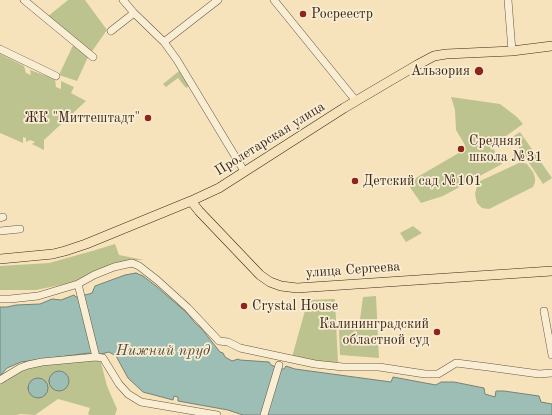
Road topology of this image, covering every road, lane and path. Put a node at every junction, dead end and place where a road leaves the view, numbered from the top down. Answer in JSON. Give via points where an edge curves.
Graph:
{"nodes":[{"id":1,"x":24,"y":0,"type":"edge"},
{"id":2,"x":123,"y":0,"type":"edge"},
{"id":3,"x":218,"y":0,"type":"edge"},
{"id":4,"x":274,"y":0,"type":"edge"},
{"id":5,"x":508,"y":0,"type":"edge"},
{"id":6,"x":134,"y":13,"type":"junction"},
{"id":7,"x":111,"y":31,"type":"dead end"},
{"id":8,"x":164,"y":42,"type":"junction"},
{"id":9,"x":552,"y":46,"type":"edge"},
{"id":10,"x":0,"y":49,"type":"edge"},
{"id":11,"x":512,"y":51,"type":"junction"},
{"id":12,"x":93,"y":57,"type":"dead end"},
{"id":13,"x":56,"y":76,"type":"dead end"},
{"id":14,"x":356,"y":101,"type":"junction"},
{"id":15,"x":244,"y":172,"type":"junction"},
{"id":16,"x":191,"y":201,"type":"junction"},
{"id":17,"x":20,"y":229,"type":"dead end"},
{"id":18,"x":0,"y":231,"type":"edge"},
{"id":19,"x":0,"y":259,"type":"edge"},
{"id":20,"x":552,"y":271,"type":"edge"},
{"id":21,"x":78,"y":284,"type":"junction"},
{"id":22,"x":0,"y":299,"type":"edge"},
{"id":23,"x":544,"y":311,"type":"dead end"},
{"id":24,"x":552,"y":355,"type":"edge"},
{"id":25,"x":96,"y":357,"type":"junction"},
{"id":26,"x":279,"y":364,"type":"dead end"},
{"id":27,"x":552,"y":374,"type":"edge"},
{"id":28,"x":0,"y":380,"type":"edge"},
{"id":29,"x":217,"y":415,"type":"edge"},
{"id":30,"x":264,"y":415,"type":"edge"}],
"edges":[{"from":1,"to":12,"type":"street"},
{"from":2,"to":6,"type":"street"},
{"from":3,"to":8,"type":"street"},
{"from":4,"to":14,"type":"street"},
{"from":5,"to":11,"type":"street"},
{"from":6,"to":7,"type":"street"},
{"from":6,"to":8,"type":"street"},
{"from":8,"to":15,"type":"street"},
{"from":9,"to":11,"type":"main road","name":"Пролетарская улица"},
{"from":10,"to":13,"type":"street"},
{"from":11,"to":14,"type":"main road","name":"Пролетарская улица","via":[[434,56]]},
{"from":14,"to":15,"type":"main road","name":"Пролетарская улица"},
{"from":15,"to":16,"type":"main road","name":"Пролетарская улица"},
{"from":16,"to":19,"type":"main road","name":"Пролетарская улица","via":[[65,251]]},
{"from":16,"to":20,"type":"main road","name":"улица Сергеева","via":[[260,275],[281,286],[297,288]]},
{"from":17,"to":18,"type":"street"},
{"from":21,"to":22,"type":"street","via":[[38,296]]},
{"from":21,"to":25,"type":"street"},
{"from":21,"to":27,"type":"street","via":[[114,267],[132,263],[157,280],[219,341],[315,364],[379,367],[438,374],[456,364]]},
{"from":23,"to":24,"type":"street"},
{"from":25,"to":28,"type":"street","via":[[28,365]]},
{"from":25,"to":29,"type":"street","via":[[103,358],[119,384],[128,394],[141,402]]},
{"from":26,"to":30,"type":"street"}]}
